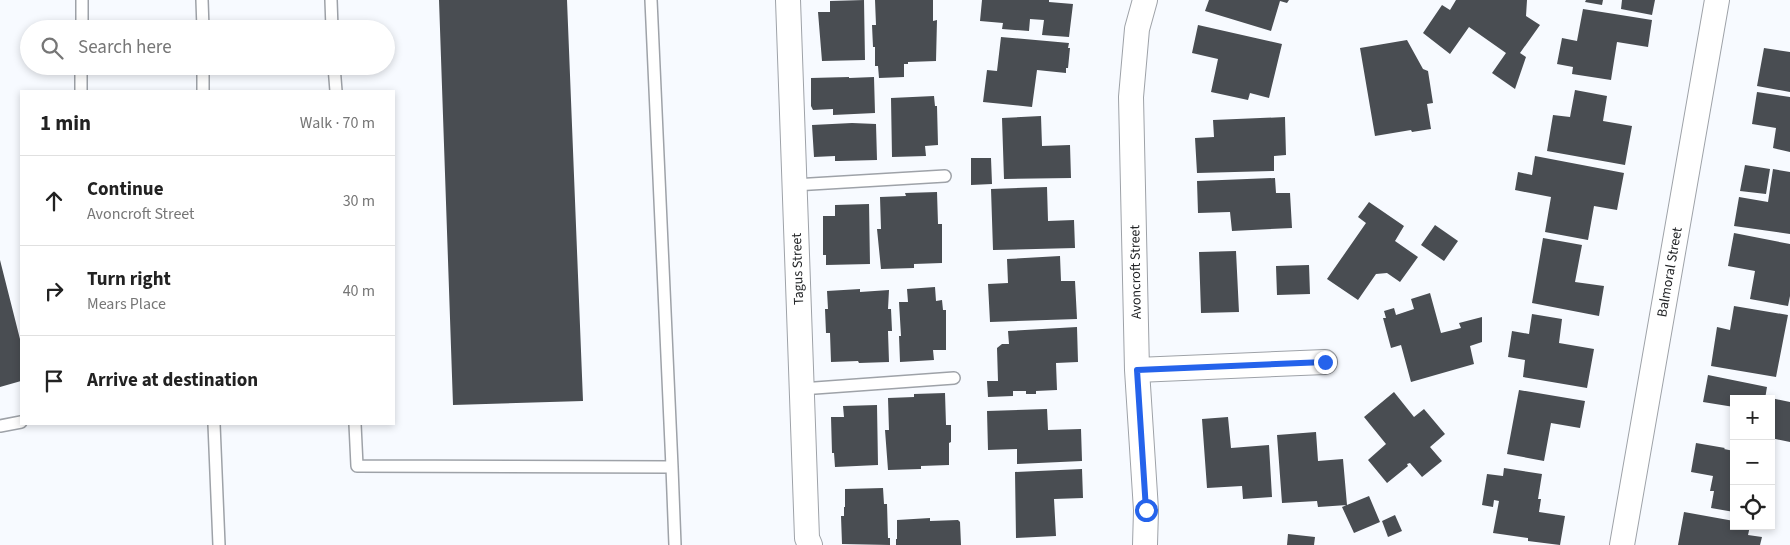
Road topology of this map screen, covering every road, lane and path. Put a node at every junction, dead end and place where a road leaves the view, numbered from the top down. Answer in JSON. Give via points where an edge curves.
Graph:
{"nodes":[{"id":1,"x":82,"y":0,"type":"edge"},
{"id":2,"x":202,"y":0,"type":"edge"},
{"id":3,"x":330,"y":0,"type":"edge"},
{"id":4,"x":651,"y":0,"type":"edge"},
{"id":5,"x":788,"y":0,"type":"edge"},
{"id":6,"x":1145,"y":0,"type":"edge"},
{"id":7,"x":1717,"y":0,"type":"edge"},
{"id":8,"x":82,"y":20,"type":"edge"},
{"id":9,"x":203,"y":20,"type":"edge"},
{"id":10,"x":331,"y":20,"type":"edge"},
{"id":11,"x":81,"y":75,"type":"edge"},
{"id":12,"x":203,"y":75,"type":"edge"},
{"id":13,"x":335,"y":75,"type":"edge"},
{"id":14,"x":81,"y":90,"type":"edge"},
{"id":15,"x":203,"y":90,"type":"edge"},
{"id":16,"x":336,"y":90,"type":"edge"},
{"id":17,"x":945,"y":176,"type":"dead end"},
{"id":18,"x":794,"y":185,"type":"junction"},
{"id":19,"x":1325,"y":362,"type":"dead end"},
{"id":20,"x":1137,"y":370,"type":"junction"},
{"id":21,"x":954,"y":378,"type":"dead end"},
{"id":22,"x":801,"y":389,"type":"junction"},
{"id":23,"x":20,"y":422,"type":"edge"},
{"id":24,"x":214,"y":425,"type":"edge"},
{"id":25,"x":355,"y":425,"type":"edge"},
{"id":26,"x":0,"y":426,"type":"edge"},
{"id":27,"x":672,"y":467,"type":"junction"},
{"id":28,"x":808,"y":541,"type":"edge"},
{"id":29,"x":219,"y":545,"type":"edge"},
{"id":30,"x":676,"y":545,"type":"edge"},
{"id":31,"x":1146,"y":545,"type":"edge"},
{"id":32,"x":1622,"y":545,"type":"edge"}],
"edges":[{"from":1,"to":8,"type":"lane"},
{"from":2,"to":9,"type":"lane"},
{"from":3,"to":10,"type":"lane"},
{"from":4,"to":27,"type":"lane"},
{"from":5,"to":18,"type":"street","name":"Tagus Street"},
{"from":6,"to":20,"type":"street","name":"Avoncroft Street","via":[[1137,29],[1131,96]]},
{"from":7,"to":32,"type":"street","name":"Balmoral Street"},
{"from":11,"to":14,"type":"lane"},
{"from":12,"to":15,"type":"lane"},
{"from":13,"to":16,"type":"lane"},
{"from":17,"to":18,"type":"lane"},
{"from":18,"to":22,"type":"street","name":"Tagus Street"},
{"from":19,"to":20,"type":"street"},
{"from":20,"to":31,"type":"street","name":"Avoncroft Street"},
{"from":21,"to":22,"type":"lane"},
{"from":22,"to":28,"type":"street","name":"Tagus Street"},
{"from":23,"to":26,"type":"lane"},
{"from":24,"to":29,"type":"lane"},
{"from":25,"to":27,"type":"lane","via":[[357,466]]},
{"from":27,"to":30,"type":"lane"}]}
